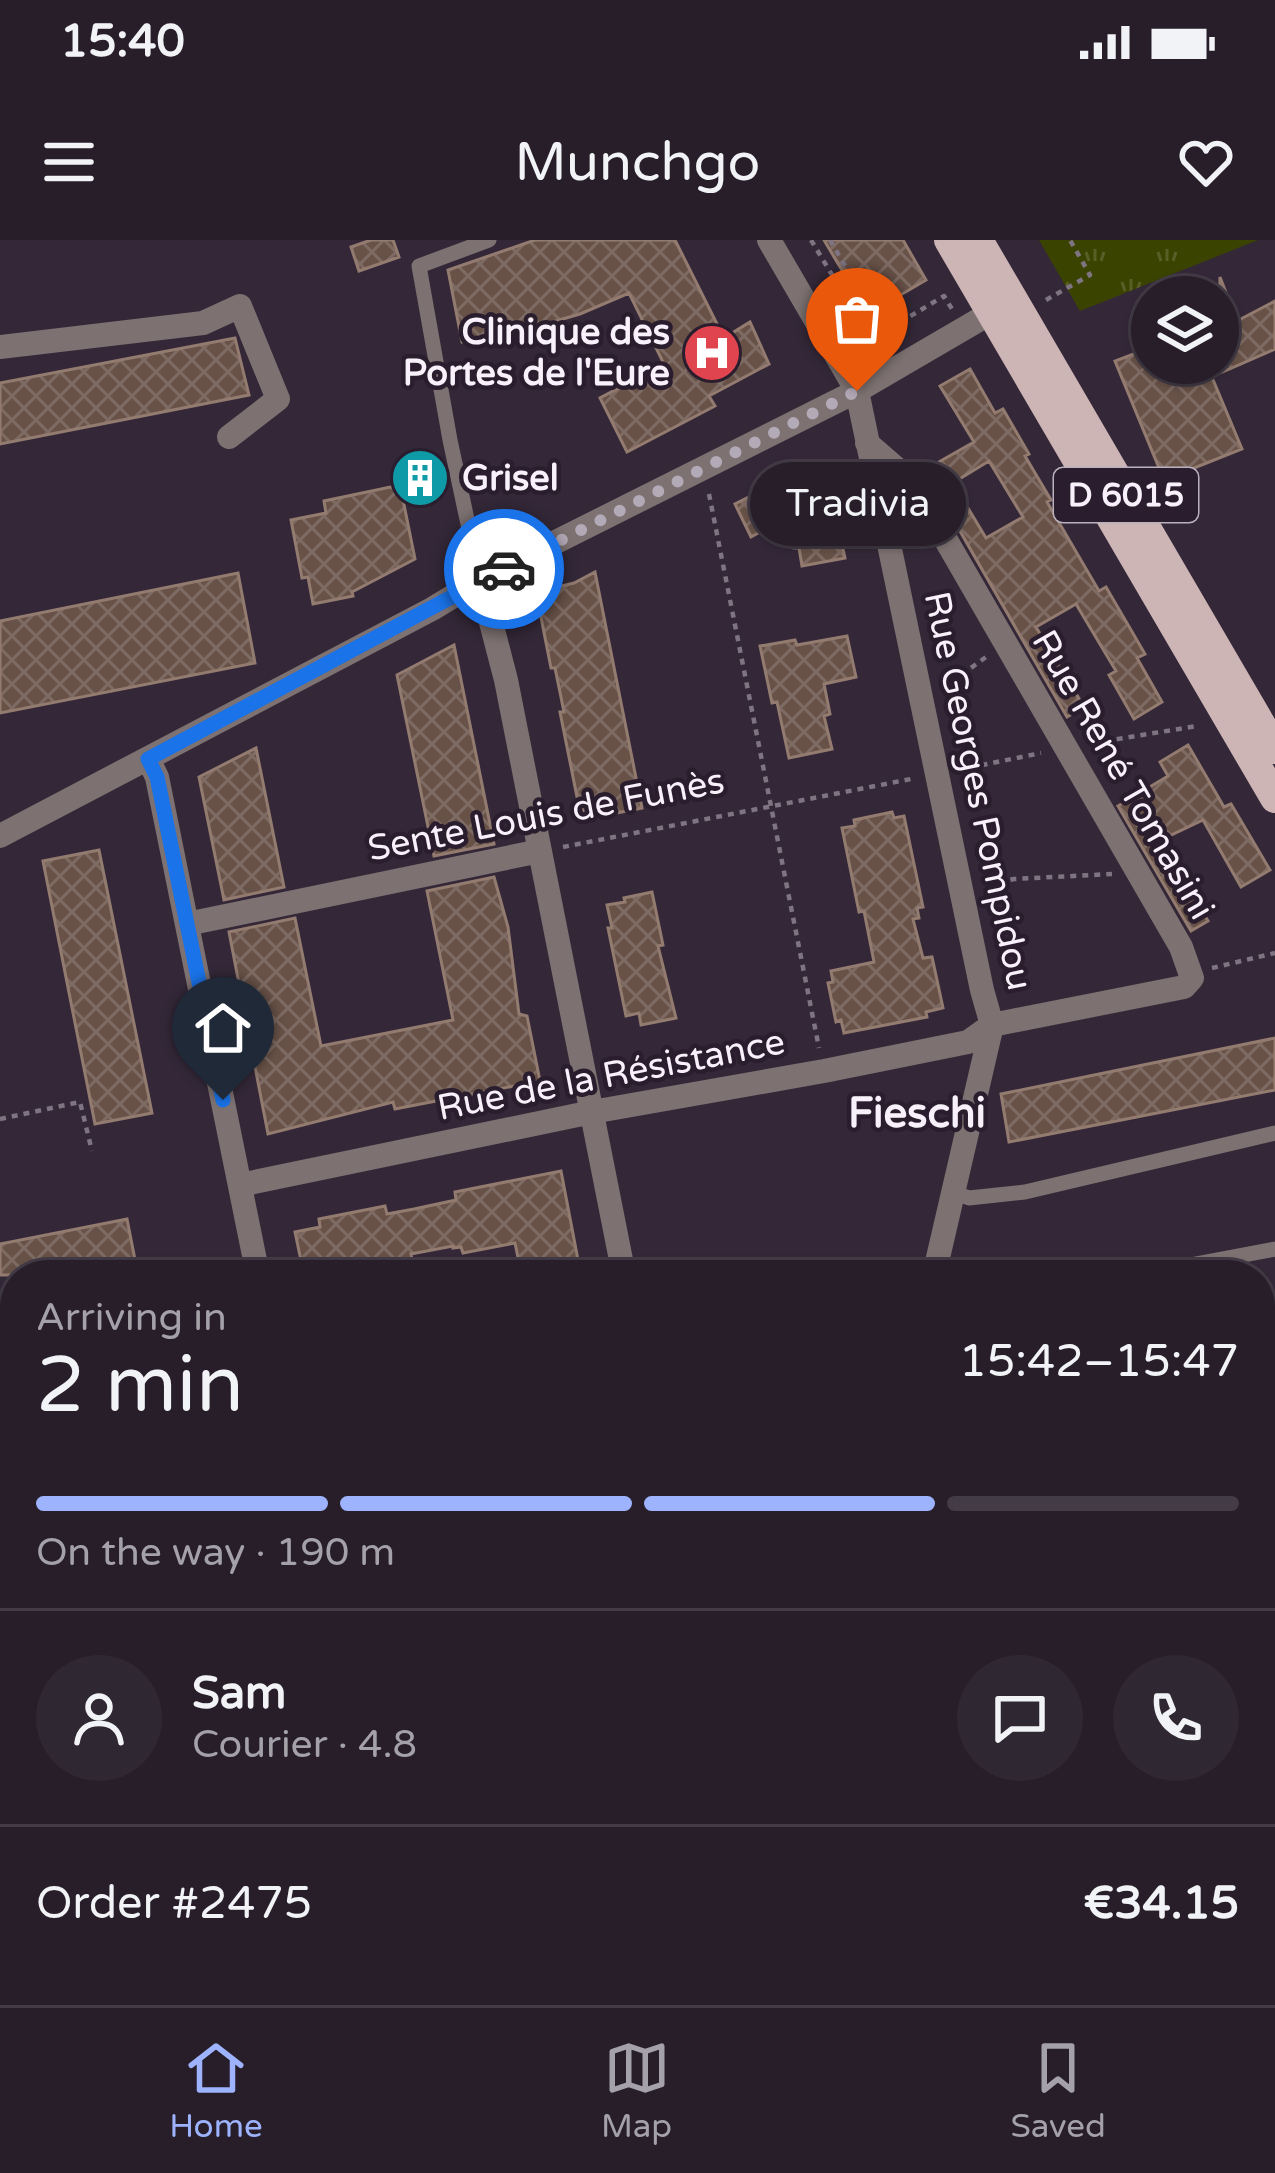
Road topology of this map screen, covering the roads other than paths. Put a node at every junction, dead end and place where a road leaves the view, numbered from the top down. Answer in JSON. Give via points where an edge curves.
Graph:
{"nodes":[{"id":1,"x":489,"y":240,"type":"edge"},
{"id":2,"x":769,"y":240,"type":"edge"},
{"id":3,"x":949,"y":240,"type":"edge"},
{"id":4,"x":978,"y":240,"type":"edge"},
{"id":5,"x":1015,"y":305,"type":"junction"},
{"id":6,"x":0,"y":347,"type":"edge"},
{"id":7,"x":857,"y":391,"type":"junction"},
{"id":8,"x":229,"y":437,"type":"dead end"},
{"id":9,"x":867,"y":442,"type":"junction"},
{"id":10,"x":480,"y":580,"type":"junction"},
{"id":11,"x":1179,"y":609,"type":"junction"},
{"id":12,"x":1275,"y":749,"type":"edge"},
{"id":13,"x":148,"y":759,"type":"junction"},
{"id":14,"x":1275,"y":798,"type":"edge"},
{"id":15,"x":0,"y":836,"type":"edge"},
{"id":16,"x":540,"y":851,"type":"junction"},
{"id":17,"x":187,"y":924,"type":"junction"},
{"id":18,"x":992,"y":1025,"type":"junction"},
{"id":19,"x":592,"y":1112,"type":"junction"},
{"id":20,"x":1275,"y":1133,"type":"edge"},
{"id":21,"x":240,"y":1185,"type":"junction"},
{"id":22,"x":953,"y":1192,"type":"junction"},
{"id":23,"x":1275,"y":1249,"type":"edge"},
{"id":24,"x":255,"y":1260,"type":"edge"},
{"id":25,"x":622,"y":1260,"type":"edge"},
{"id":26,"x":937,"y":1260,"type":"edge"},
{"id":27,"x":1217,"y":1260,"type":"edge"}],
"edges":[{"from":1,"to":10,"type":"lane","via":[[419,266]]},
{"from":2,"to":7,"type":"street","name":"Rue Georges Pompidou"},
{"from":3,"to":5,"type":"main road","number":"D 6015"},
{"from":4,"to":5,"type":"main road","number":"D 6015"},
{"from":5,"to":7,"type":"street"},
{"from":5,"to":11,"type":"main road","number":"D 6015"},
{"from":6,"to":8,"type":"street","via":[[203,322],[240,306],[278,399]]},
{"from":7,"to":9,"type":"street","name":"Rue Georges Pompidou"},
{"from":7,"to":10,"type":"street"},
{"from":9,"to":18,"type":"street","name":"Rue Georges Pompidou"},
{"from":9,"to":18,"type":"street","name":"Rue René Tomasini","via":[[913,482],[1192,978],[1177,989]]},
{"from":10,"to":13,"type":"street"},
{"from":10,"to":16,"type":"street"},
{"from":11,"to":12,"type":"main road","number":"D 6015"},
{"from":11,"to":14,"type":"main road","number":"D 6015"},
{"from":13,"to":15,"type":"street"},
{"from":13,"to":17,"type":"street"},
{"from":16,"to":17,"type":"street","name":"Sente Louis de Funès"},
{"from":16,"to":19,"type":"street"},
{"from":17,"to":21,"type":"street"},
{"from":18,"to":19,"type":"street","name":"Rue de la Résistance","via":[[968,1042]]},
{"from":18,"to":22,"type":"street","name":"Rue Georges Pompidou"},
{"from":19,"to":21,"type":"street","name":"Rue de la Résistance"},
{"from":19,"to":25,"type":"street"},
{"from":20,"to":22,"type":"lane","via":[[1024,1192]]},
{"from":21,"to":24,"type":"street"},
{"from":22,"to":26,"type":"street","name":"Rue Georges Pompidou"},
{"from":23,"to":27,"type":"lane"}]}
